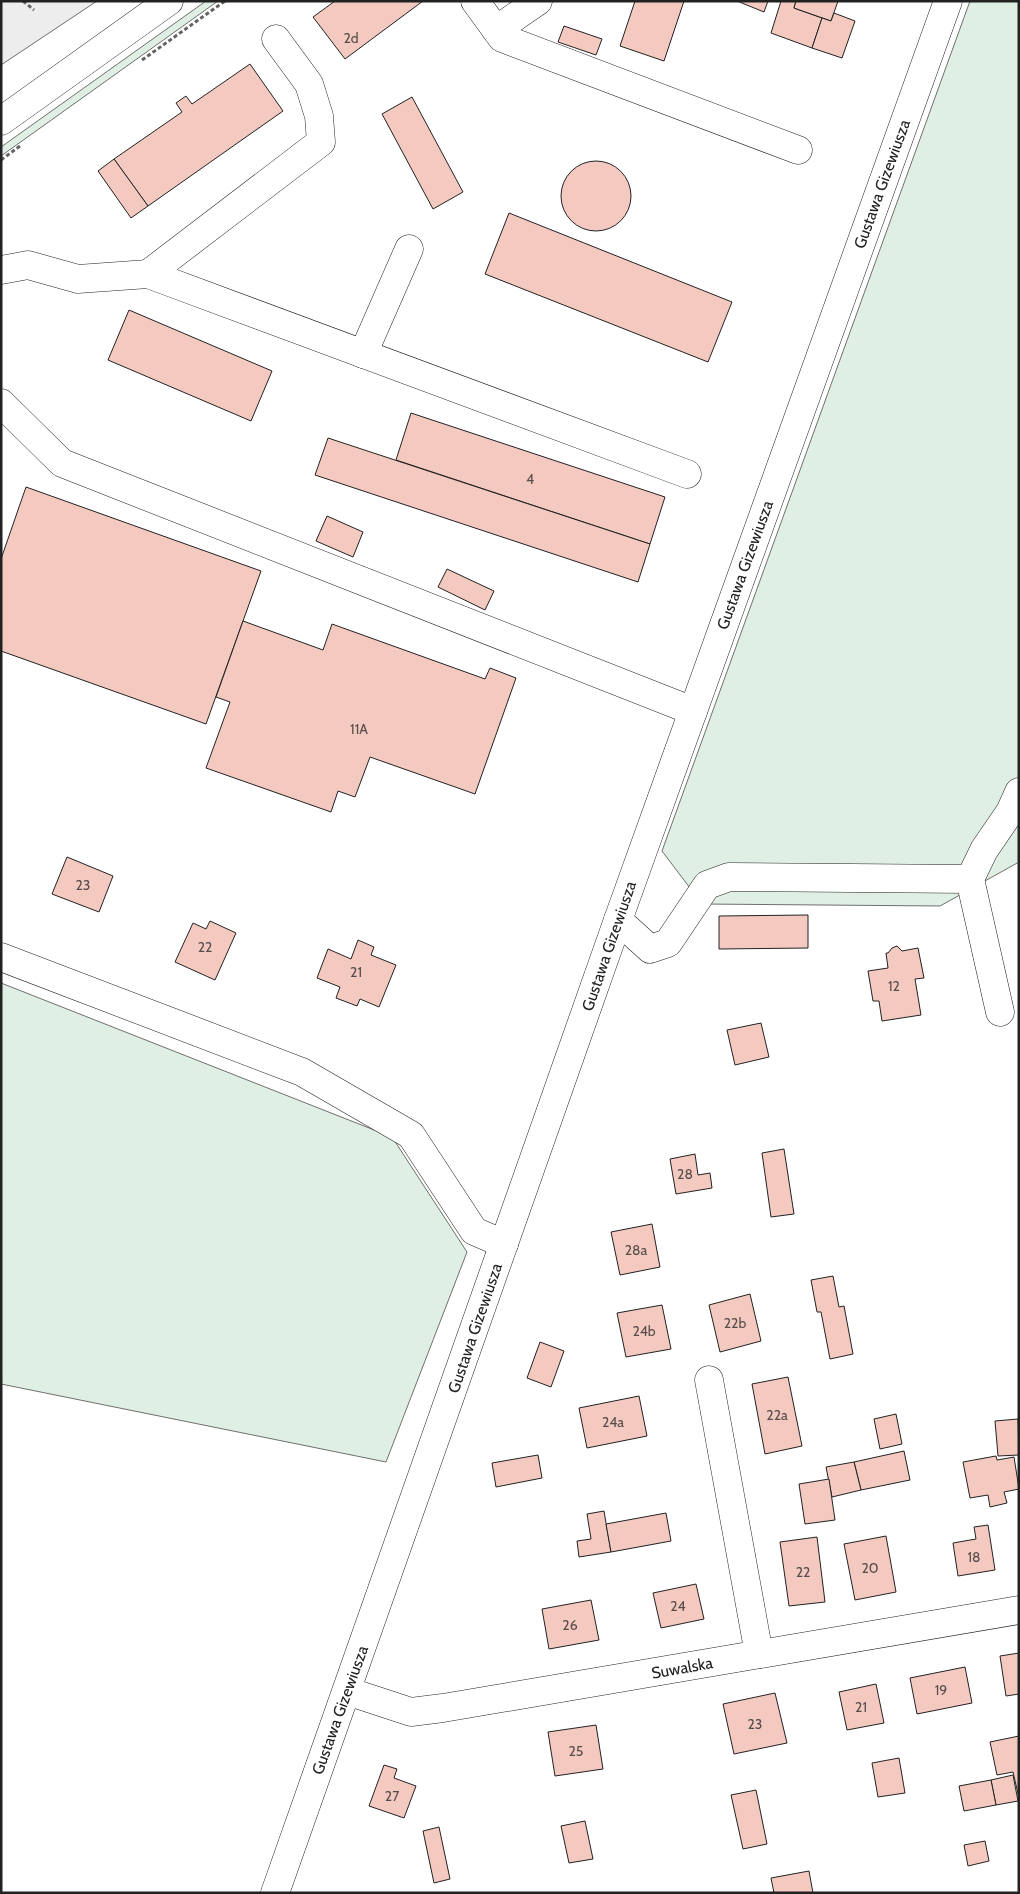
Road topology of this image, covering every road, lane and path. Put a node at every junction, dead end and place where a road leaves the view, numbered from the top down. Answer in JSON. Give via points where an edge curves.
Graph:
{"nodes":[{"id":1,"x":24,"y":1,"type":"edge"},
{"id":2,"x":169,"y":1,"type":"edge"},
{"id":3,"x":225,"y":1,"type":"edge"},
{"id":4,"x":475,"y":1,"type":"edge"},
{"id":5,"x":538,"y":1,"type":"edge"},
{"id":6,"x":948,"y":1,"type":"edge"},
{"id":7,"x":34,"y":10,"type":"dead end"},
{"id":8,"x":496,"y":30,"type":"junction"},
{"id":9,"x":276,"y":39,"type":"dead end"},
{"id":10,"x":136,"y":63,"type":"dead end"},
{"id":11,"x":1,"y":122,"type":"edge"},
{"id":12,"x":23,"y":144,"type":"dead end"},
{"id":13,"x":798,"y":150,"type":"dead end"},
{"id":14,"x":1,"y":160,"type":"edge"},
{"id":15,"x":409,"y":249,"type":"dead end"},
{"id":16,"x":1,"y":270,"type":"edge"},
{"id":17,"x":148,"y":274,"type":"junction"},
{"id":18,"x":363,"y":354,"type":"junction"},
{"id":19,"x":1,"y":404,"type":"edge"},
{"id":20,"x":687,"y":474,"type":"dead end"},
{"id":21,"x":693,"y":711,"type":"junction"},
{"id":22,"x":1019,"y":792,"type":"edge"},
{"id":23,"x":970,"y":879,"type":"junction"},
{"id":24,"x":618,"y":920,"type":"junction"},
{"id":25,"x":1,"y":957,"type":"edge"},
{"id":26,"x":1000,"y":1012,"type":"dead end"},
{"id":27,"x":504,"y":1244,"type":"junction"},
{"id":28,"x":709,"y":1380,"type":"dead end"},
{"id":29,"x":1019,"y":1610,"type":"edge"},
{"id":30,"x":759,"y":1654,"type":"junction"},
{"id":31,"x":347,"y":1691,"type":"junction"},
{"id":32,"x":275,"y":1893,"type":"edge"}],
"edges":[{"from":1,"to":7,"type":"path"},
{"from":2,"to":11,"type":"main road"},
{"from":3,"to":10,"type":"path"},
{"from":4,"to":8,"type":"main road"},
{"from":5,"to":8,"type":"main road"},
{"from":6,"to":21,"type":"main road","name":"Gustawa Gizewiusza"},
{"from":8,"to":13,"type":"main road","via":[[502,38]]},
{"from":9,"to":17,"type":"main road","via":[[310,84],[319,116],[321,142]]},
{"from":12,"to":14,"type":"path"},
{"from":15,"to":18,"type":"main road"},
{"from":16,"to":17,"type":"main road","via":[[28,264],[78,279]]},
{"from":17,"to":18,"type":"main road"},
{"from":18,"to":20,"type":"main road"},
{"from":19,"to":21,"type":"main road","via":[[62,463]]},
{"from":21,"to":24,"type":"main road","name":"Gustawa Gizewiusza"},
{"from":22,"to":23,"type":"main road"},
{"from":23,"to":24,"type":"main road","via":[[729,877],[707,885],[668,943],[650,949]]},
{"from":23,"to":26,"type":"main road"},
{"from":24,"to":27,"type":"main road","name":"Gustawa Gizewiusza"},
{"from":25,"to":27,"type":"main road","via":[[319,1081],[411,1135],[474,1231]]},
{"from":27,"to":31,"type":"main road","name":"Gustawa Gizewiusza"},
{"from":28,"to":30,"type":"main road"},
{"from":29,"to":30,"type":"main road","name":"Suwalska"},
{"from":30,"to":31,"type":"main road","name":"Suwalska","via":[[411,1712]]},
{"from":31,"to":32,"type":"main road","name":"Gustawa Gizewiusza"}]}
